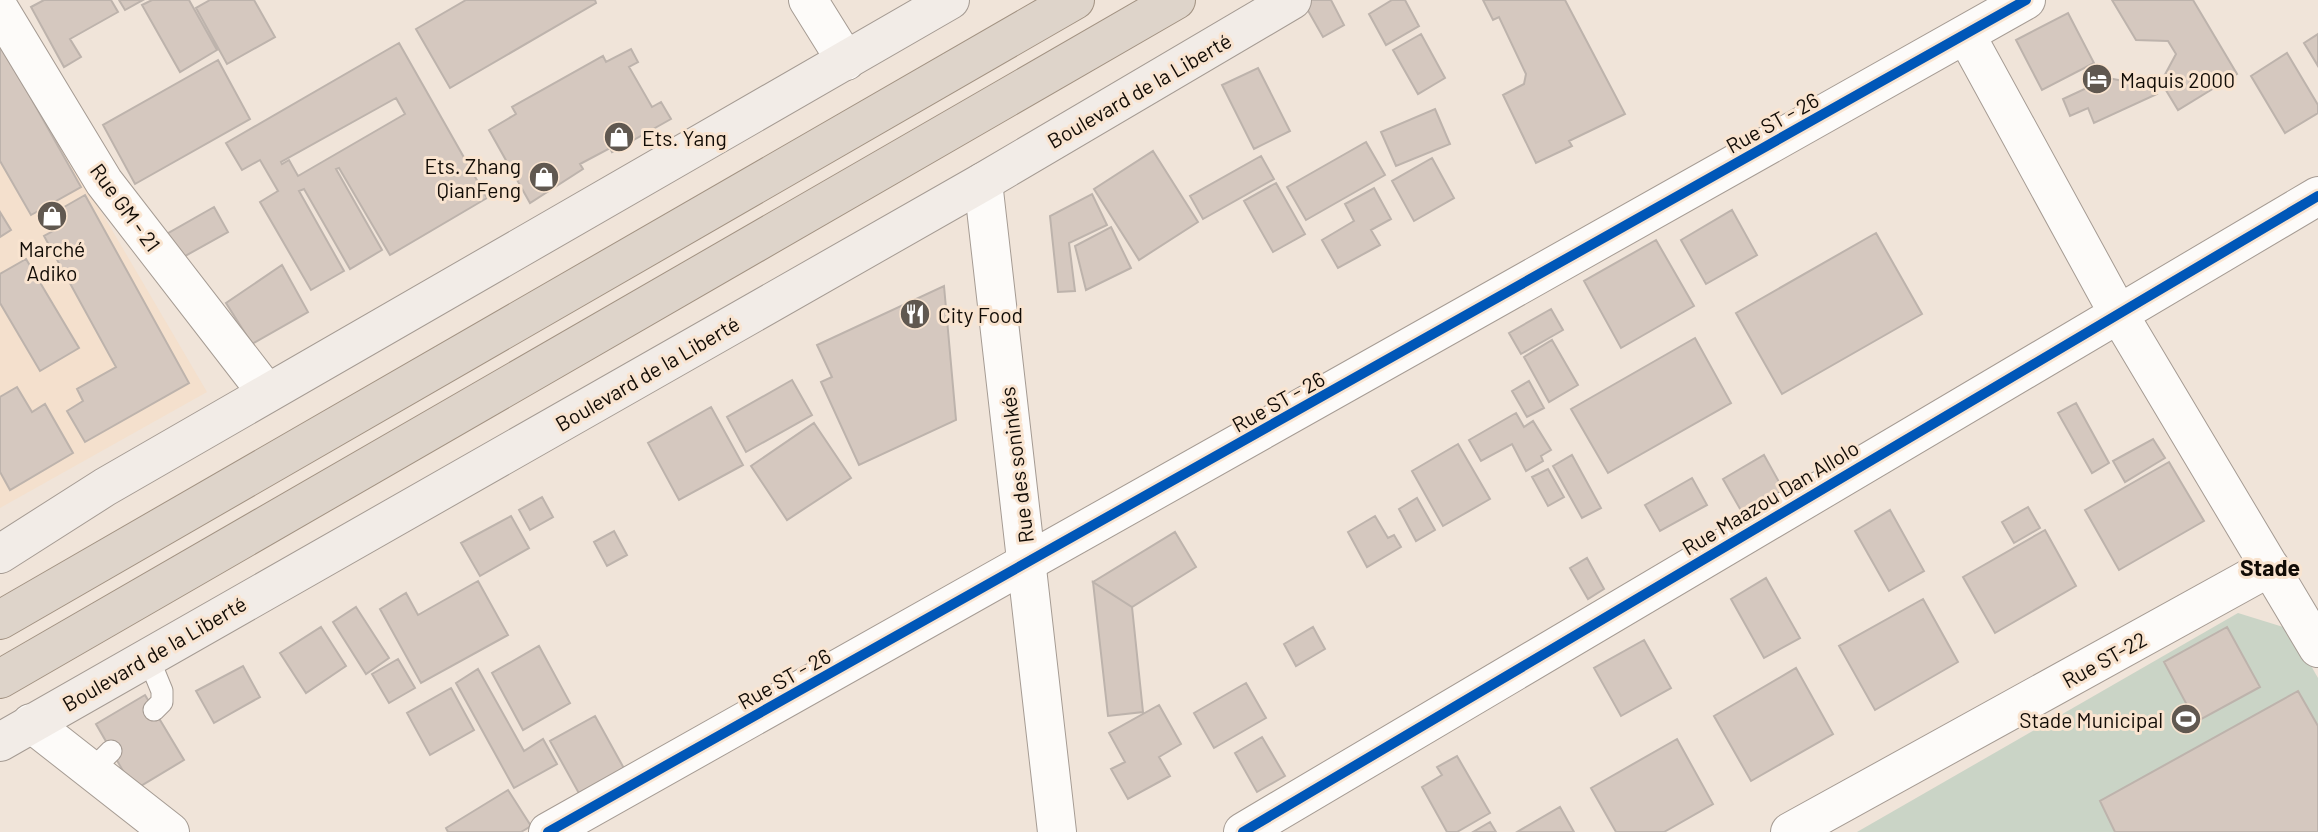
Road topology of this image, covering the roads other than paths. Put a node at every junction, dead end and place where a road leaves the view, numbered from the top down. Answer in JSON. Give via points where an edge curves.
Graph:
{"nodes":[{"id":1,"x":808,"y":0,"type":"edge"},
{"id":2,"x":950,"y":0,"type":"edge"},
{"id":3,"x":1075,"y":0,"type":"edge"},
{"id":4,"x":1176,"y":0,"type":"edge"},
{"id":5,"x":1292,"y":0,"type":"edge"},
{"id":6,"x":2026,"y":0,"type":"edge"},
{"id":7,"x":0,"y":10,"type":"edge"},
{"id":8,"x":1966,"y":35,"type":"junction"},
{"id":9,"x":846,"y":61,"type":"junction"},
{"id":10,"x":983,"y":182,"type":"junction"},
{"id":11,"x":2318,"y":196,"type":"edge"},
{"id":12,"x":2118,"y":313,"type":"junction"},
{"id":13,"x":267,"y":393,"type":"junction"},
{"id":14,"x":0,"y":555,"type":"edge"},
{"id":15,"x":1027,"y":565,"type":"junction"},
{"id":16,"x":2270,"y":567,"type":"junction"},
{"id":17,"x":2306,"y":605,"type":"edge"},
{"id":18,"x":0,"y":620,"type":"edge"},
{"id":19,"x":2318,"y":648,"type":"edge"},
{"id":20,"x":148,"y":657,"type":"junction"},
{"id":21,"x":0,"y":679,"type":"edge"},
{"id":22,"x":154,"y":710,"type":"dead end"},
{"id":23,"x":15,"y":732,"type":"edge"},
{"id":24,"x":170,"y":832,"type":"edge"},
{"id":25,"x":548,"y":832,"type":"edge"},
{"id":26,"x":1058,"y":832,"type":"edge"},
{"id":27,"x":1243,"y":832,"type":"edge"},
{"id":28,"x":1790,"y":832,"type":"edge"}],
"edges":[{"from":1,"to":9,"type":"street"},
{"from":2,"to":9,"type":"main road"},
{"from":3,"to":18,"type":"highway"},
{"from":4,"to":21,"type":"highway"},
{"from":5,"to":10,"type":"main road","name":"Boulevard de la Liberté"},
{"from":6,"to":8,"type":"street","name":"Rue ST - 26"},
{"from":7,"to":13,"type":"street","name":"Rue GM - 21","via":[[104,182]]},
{"from":8,"to":12,"type":"street"},
{"from":8,"to":15,"type":"street","name":"Rue ST - 26"},
{"from":9,"to":13,"type":"main road"},
{"from":10,"to":15,"type":"street","name":"Rue des soninkés"},
{"from":10,"to":20,"type":"main road","name":"Boulevard de la Liberté"},
{"from":11,"to":12,"type":"street","name":"Rue Maazou Dan Allolo"},
{"from":12,"to":16,"type":"street"},
{"from":12,"to":27,"type":"street","name":"Rue Maazou Dan Allolo"},
{"from":13,"to":14,"type":"main road","via":[[105,487]]},
{"from":15,"to":25,"type":"street","name":"Rue ST - 26"},
{"from":15,"to":26,"type":"street","name":"Rue des soninkés"},
{"from":16,"to":17,"type":"street"},
{"from":16,"to":28,"type":"street","name":"Rue ST-22"},
{"from":17,"to":19,"type":"street"},
{"from":20,"to":22,"type":"lane","via":[[162,691],[162,702]]},
{"from":20,"to":23,"type":"main road","name":"Boulevard de la Liberté"},
{"from":23,"to":24,"type":"street","via":[[101,761]]}]}
